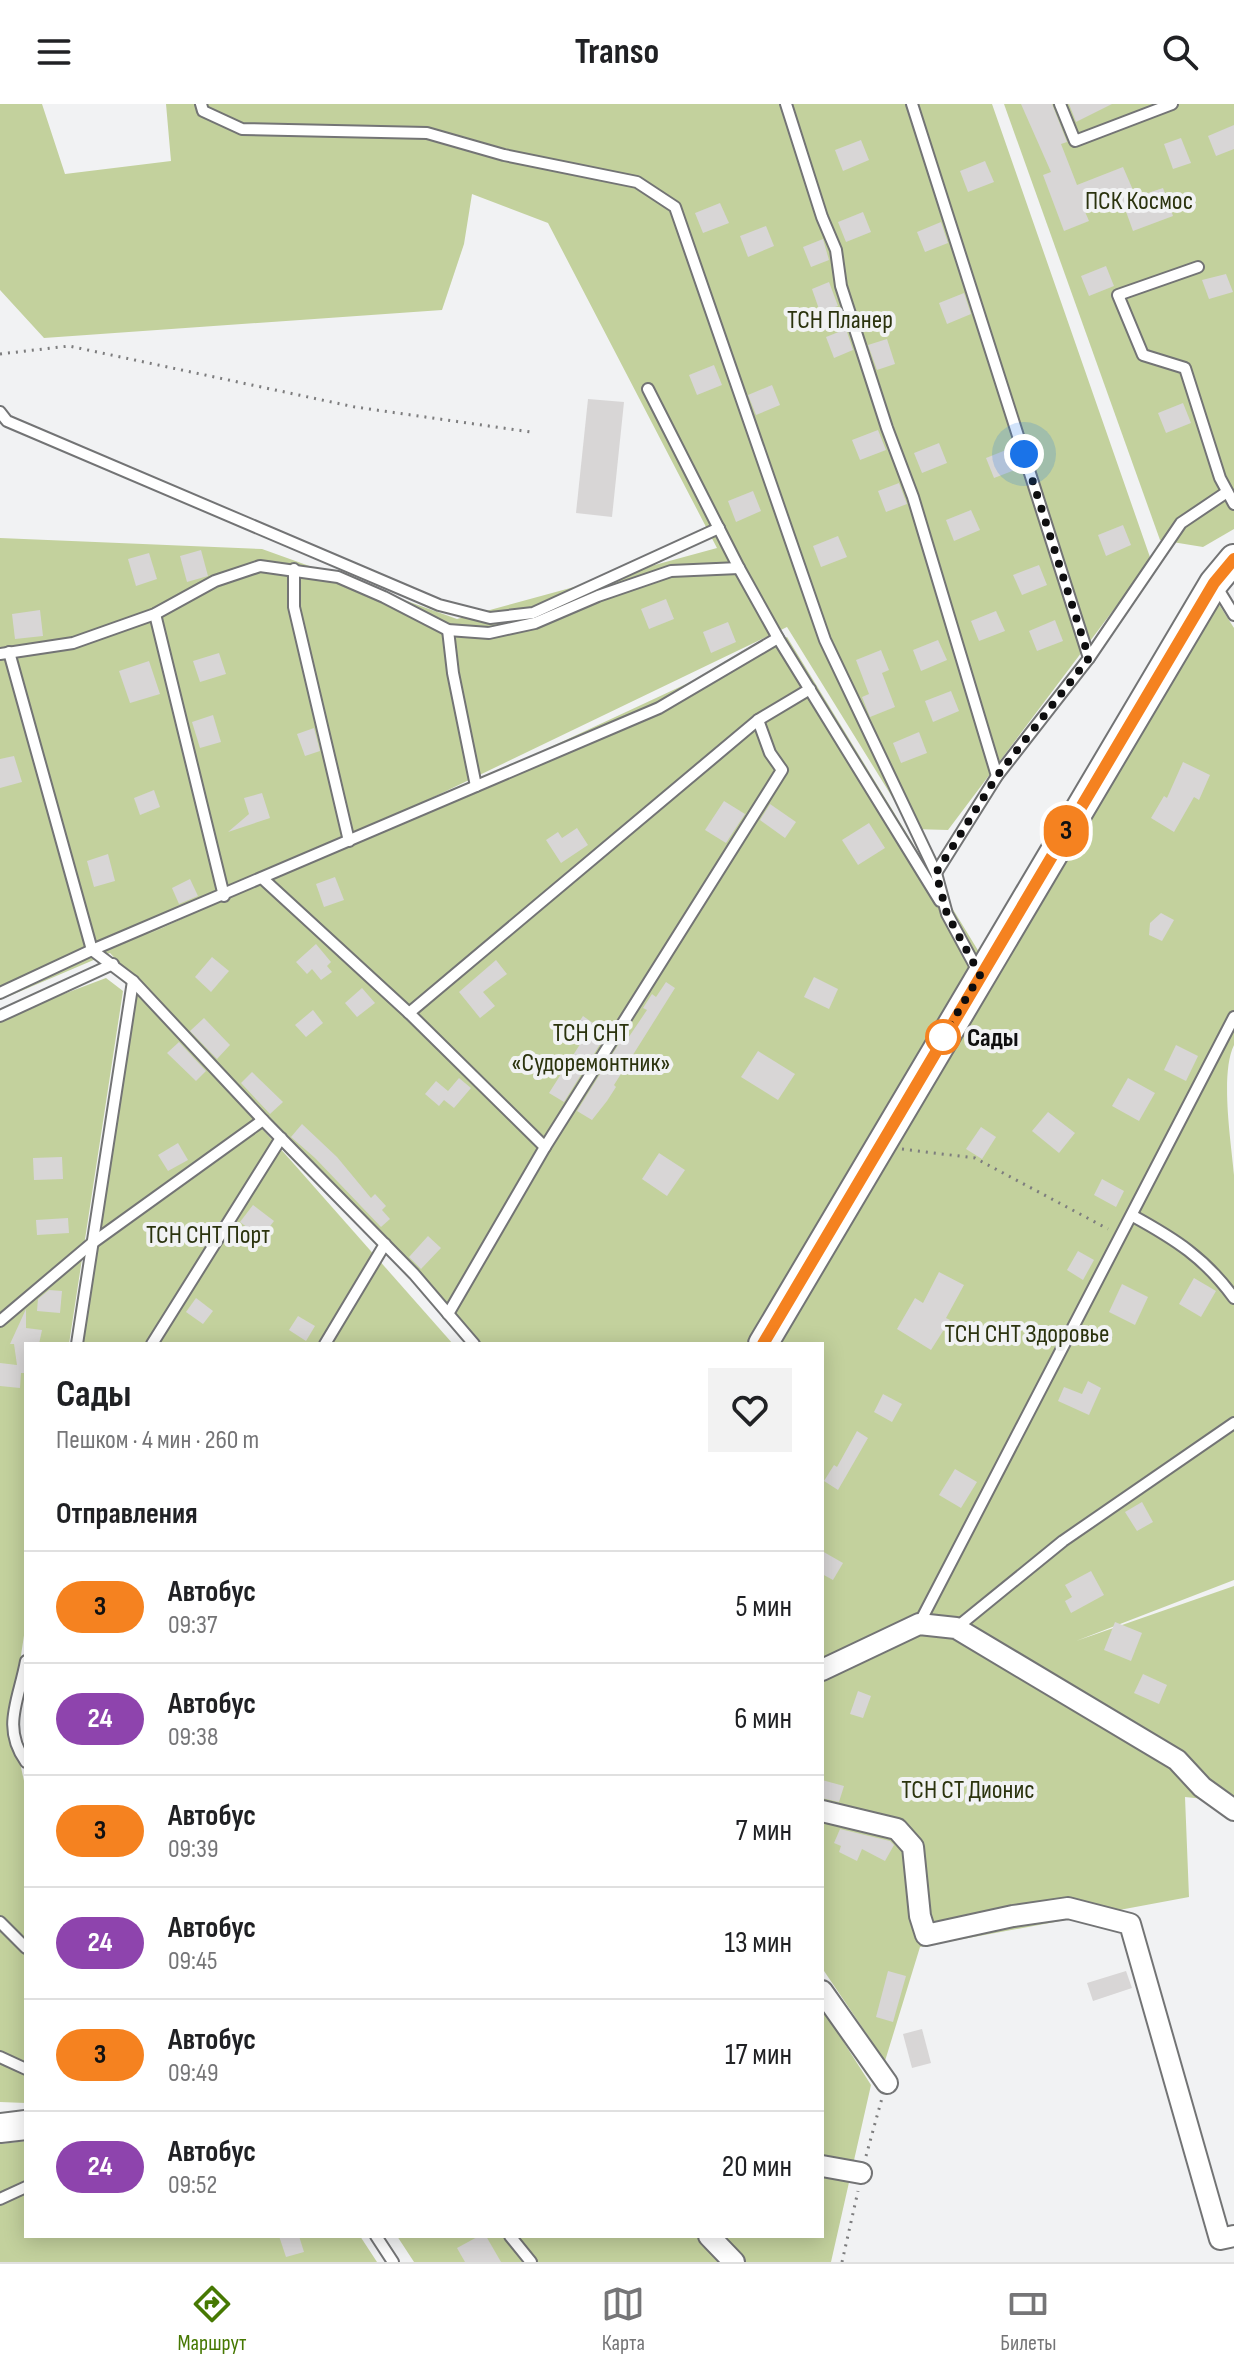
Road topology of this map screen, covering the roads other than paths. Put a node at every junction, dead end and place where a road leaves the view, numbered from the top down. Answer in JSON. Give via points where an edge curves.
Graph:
{"nodes":[{"id":1,"x":201,"y":104,"type":"edge"},
{"id":2,"x":786,"y":104,"type":"edge"},
{"id":3,"x":912,"y":104,"type":"edge"},
{"id":4,"x":1060,"y":104,"type":"edge"},
{"id":5,"x":1172,"y":104,"type":"edge"},
{"id":6,"x":1198,"y":267,"type":"dead end"},
{"id":7,"x":648,"y":389,"type":"dead end"},
{"id":8,"x":0,"y":412,"type":"edge"},
{"id":9,"x":1227,"y":492,"type":"junction"},
{"id":10,"x":1234,"y":504,"type":"edge"},
{"id":11,"x":719,"y":528,"type":"junction"},
{"id":12,"x":1234,"y":559,"type":"edge"},
{"id":13,"x":739,"y":568,"type":"junction"},
{"id":14,"x":294,"y":569,"type":"junction"},
{"id":15,"x":1214,"y":583,"type":"junction"},
{"id":16,"x":155,"y":614,"type":"junction"},
{"id":17,"x":1234,"y":615,"type":"edge"},
{"id":18,"x":448,"y":630,"type":"junction"},
{"id":19,"x":778,"y":638,"type":"junction"},
{"id":20,"x":5,"y":653,"type":"edge"},
{"id":21,"x":1089,"y":658,"type":"junction"},
{"id":22,"x":810,"y":689,"type":"junction"},
{"id":23,"x":758,"y":720,"type":"junction"},
{"id":24,"x":997,"y":776,"type":"junction"},
{"id":25,"x":476,"y":786,"type":"junction"},
{"id":26,"x":349,"y":841,"type":"junction"},
{"id":27,"x":936,"y":873,"type":"junction"},
{"id":28,"x":262,"y":878,"type":"junction"},
{"id":29,"x":224,"y":896,"type":"junction"},
{"id":30,"x":947,"y":914,"type":"junction"},
{"id":31,"x":92,"y":950,"type":"junction"},
{"id":32,"x":113,"y":964,"type":"junction"},
{"id":33,"x":980,"y":975,"type":"junction"},
{"id":34,"x":133,"y":981,"type":"junction"},
{"id":35,"x":0,"y":993,"type":"edge"},
{"id":36,"x":409,"y":1013,"type":"junction"},
{"id":37,"x":0,"y":1016,"type":"edge"},
{"id":38,"x":1234,"y":1017,"type":"edge"},
{"id":39,"x":263,"y":1120,"type":"junction"},
{"id":40,"x":281,"y":1138,"type":"junction"},
{"id":41,"x":545,"y":1147,"type":"junction"},
{"id":42,"x":1133,"y":1216,"type":"junction"},
{"id":43,"x":91,"y":1244,"type":"junction"},
{"id":44,"x":385,"y":1244,"type":"junction"},
{"id":45,"x":1234,"y":1298,"type":"edge"},
{"id":46,"x":448,"y":1314,"type":"junction"},
{"id":47,"x":0,"y":1321,"type":"edge"},
{"id":48,"x":77,"y":1342,"type":"edge"},
{"id":49,"x":153,"y":1342,"type":"edge"},
{"id":50,"x":326,"y":1342,"type":"edge"},
{"id":51,"x":472,"y":1342,"type":"edge"},
{"id":52,"x":764,"y":1342,"type":"edge"},
{"id":53,"x":1234,"y":1423,"type":"edge"},
{"id":54,"x":919,"y":1624,"type":"junction"},
{"id":55,"x":956,"y":1628,"type":"junction"},
{"id":56,"x":824,"y":1669,"type":"edge"},
{"id":57,"x":24,"y":1672,"type":"edge"},
{"id":58,"x":24,"y":1759,"type":"edge"},
{"id":59,"x":1234,"y":1810,"type":"edge"},
{"id":60,"x":824,"y":1811,"type":"edge"},
{"id":61,"x":0,"y":1922,"type":"edge"},
{"id":62,"x":24,"y":1946,"type":"edge"},
{"id":63,"x":824,"y":1994,"type":"edge"},
{"id":64,"x":0,"y":2057,"type":"edge"},
{"id":65,"x":24,"y":2068,"type":"edge"},
{"id":66,"x":887,"y":2083,"type":"dead end"},
{"id":67,"x":24,"y":2125,"type":"edge"},
{"id":68,"x":0,"y":2128,"type":"edge"},
{"id":69,"x":824,"y":2166,"type":"edge"},
{"id":70,"x":861,"y":2173,"type":"dead end"},
{"id":71,"x":24,"y":2188,"type":"edge"},
{"id":72,"x":0,"y":2199,"type":"edge"},
{"id":73,"x":1234,"y":2236,"type":"edge"},
{"id":74,"x":377,"y":2238,"type":"edge"},
{"id":75,"x":512,"y":2238,"type":"edge"},
{"id":76,"x":711,"y":2238,"type":"edge"},
{"id":77,"x":393,"y":2262,"type":"edge"},
{"id":78,"x":531,"y":2262,"type":"edge"},
{"id":79,"x":734,"y":2262,"type":"edge"}],
"edges":[{"from":1,"to":27,"type":"lane","via":[[203,111],[242,129],[427,133],[637,182],[675,207],[825,640]]},
{"from":2,"to":24,"type":"lane"},
{"from":3,"to":21,"type":"lane"},
{"from":4,"to":5,"type":"lane","via":[[1075,141]]},
{"from":6,"to":9,"type":"lane","via":[[1118,295],[1143,355],[1185,368]]},
{"from":7,"to":11,"type":"lane"},
{"from":8,"to":11,"type":"lane","via":[[7,421],[439,605],[490,618],[533,613]]},
{"from":9,"to":10,"type":"lane"},
{"from":9,"to":21,"type":"lane","via":[[1181,523]]},
{"from":11,"to":13,"type":"lane"},
{"from":12,"to":15,"type":"main road"},
{"from":13,"to":18,"type":"lane","via":[[671,571],[535,623],[489,633]]},
{"from":13,"to":19,"type":"lane"},
{"from":14,"to":16,"type":"lane","via":[[260,566],[215,581]]},
{"from":14,"to":18,"type":"lane","via":[[338,577]]},
{"from":14,"to":26,"type":"lane","via":[[294,607]]},
{"from":15,"to":17,"type":"lane"},
{"from":15,"to":33,"type":"main road"},
{"from":16,"to":20,"type":"lane","via":[[73,643]]},
{"from":16,"to":29,"type":"lane"},
{"from":18,"to":25,"type":"lane"},
{"from":19,"to":22,"type":"lane"},
{"from":19,"to":25,"type":"lane","via":[[659,708]]},
{"from":20,"to":31,"type":"lane"},
{"from":21,"to":24,"type":"lane"},
{"from":22,"to":23,"type":"lane"},
{"from":22,"to":30,"type":"lane"},
{"from":23,"to":36,"type":"lane"},
{"from":23,"to":41,"type":"lane","via":[[782,770]]},
{"from":24,"to":27,"type":"lane"},
{"from":25,"to":26,"type":"lane"},
{"from":26,"to":28,"type":"lane"},
{"from":27,"to":30,"type":"lane"},
{"from":28,"to":29,"type":"lane"},
{"from":28,"to":36,"type":"lane"},
{"from":29,"to":31,"type":"lane"},
{"from":30,"to":33,"type":"lane"},
{"from":31,"to":32,"type":"lane"},
{"from":31,"to":35,"type":"lane"},
{"from":32,"to":34,"type":"lane"},
{"from":32,"to":37,"type":"lane"},
{"from":33,"to":52,"type":"main road"},
{"from":34,"to":39,"type":"lane"},
{"from":34,"to":43,"type":"lane"},
{"from":36,"to":41,"type":"lane"},
{"from":38,"to":42,"type":"lane"},
{"from":39,"to":40,"type":"lane"},
{"from":39,"to":43,"type":"lane"},
{"from":40,"to":44,"type":"lane"},
{"from":40,"to":49,"type":"lane"},
{"from":41,"to":46,"type":"lane"},
{"from":42,"to":45,"type":"lane","via":[[1177,1239]]},
{"from":42,"to":54,"type":"lane"},
{"from":43,"to":47,"type":"lane"},
{"from":43,"to":48,"type":"lane"},
{"from":44,"to":46,"type":"lane"},
{"from":44,"to":50,"type":"lane"},
{"from":46,"to":51,"type":"lane"},
{"from":53,"to":55,"type":"lane","via":[[1063,1541]]},
{"from":54,"to":55,"type":"street"},
{"from":54,"to":56,"type":"street"},
{"from":55,"to":59,"type":"street","via":[[1177,1760]]},
{"from":57,"to":58,"type":"lane","via":[[11,1722]]},
{"from":60,"to":73,"type":"street","via":[[897,1829],[913,1847],[926,1935],[1068,1908],[1130,1924],[1220,2239]]},
{"from":61,"to":62,"type":"lane"},
{"from":63,"to":66,"type":"street"},
{"from":64,"to":65,"type":"lane"},
{"from":67,"to":68,"type":"main road"},
{"from":69,"to":70,"type":"street"},
{"from":71,"to":72,"type":"lane"},
{"from":74,"to":77,"type":"lane"},
{"from":75,"to":78,"type":"lane"},
{"from":76,"to":79,"type":"street"}]}
